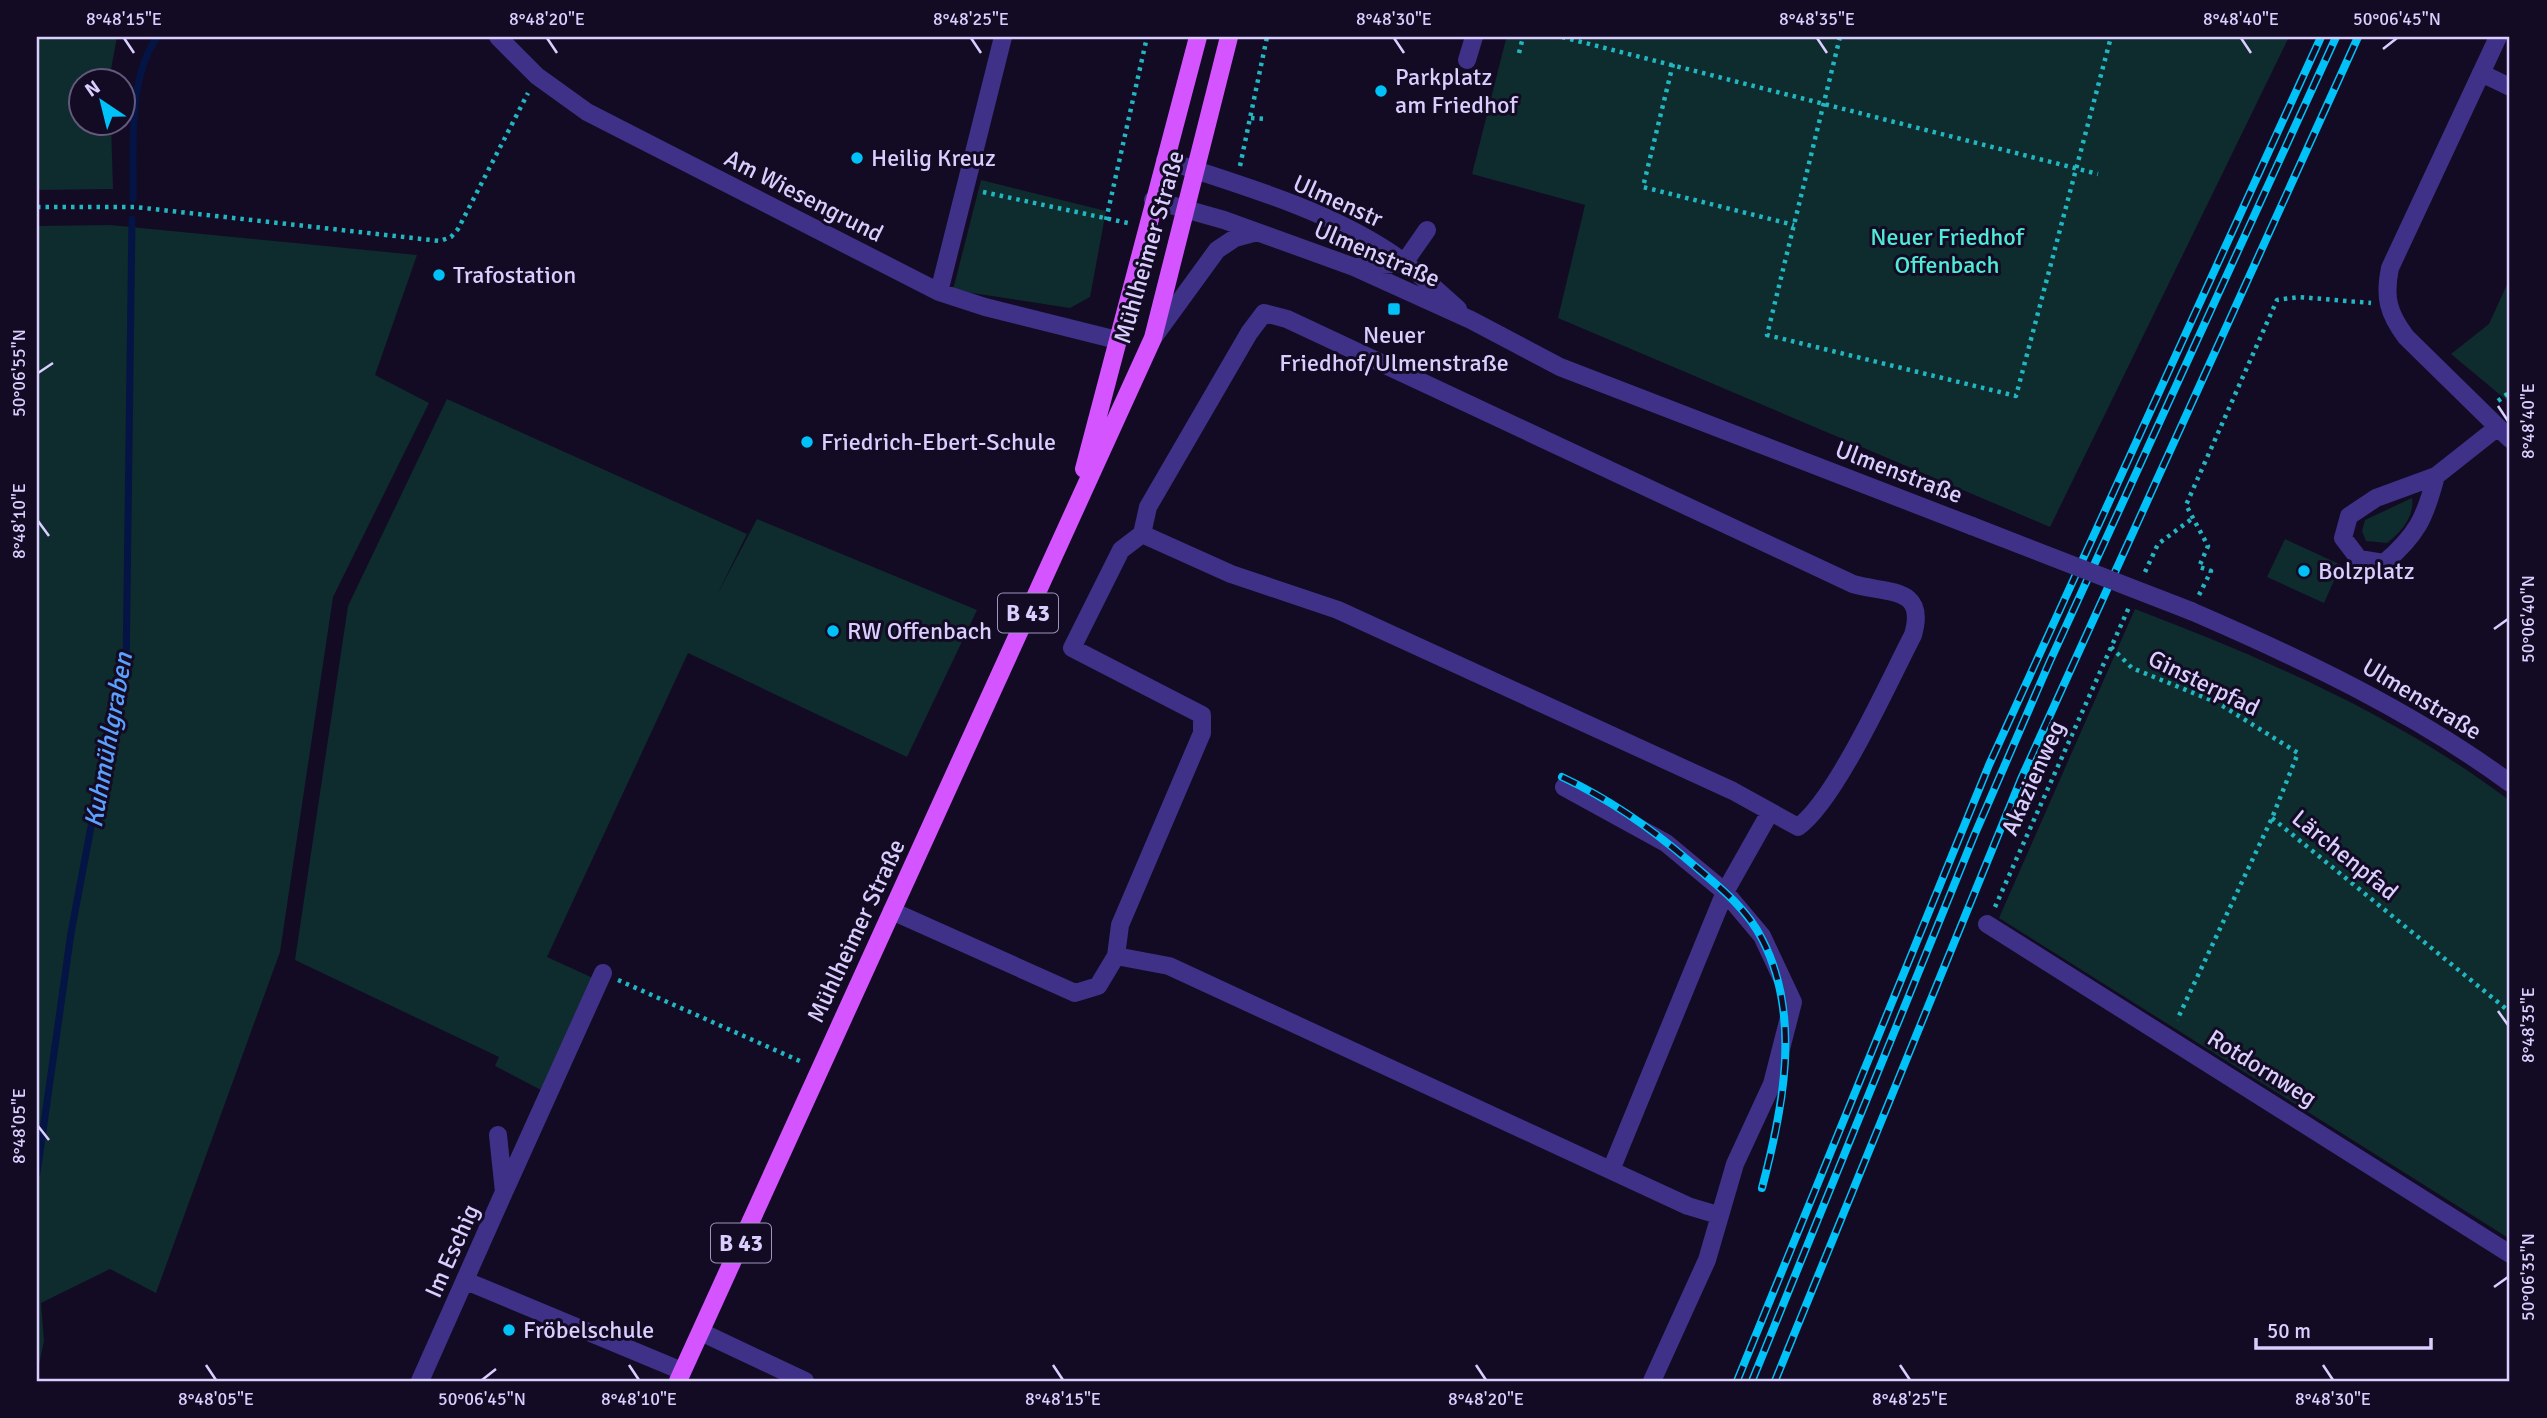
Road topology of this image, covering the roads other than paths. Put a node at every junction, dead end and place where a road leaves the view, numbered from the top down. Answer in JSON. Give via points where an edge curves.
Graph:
{"nodes":[{"id":1,"x":498,"y":37,"type":"edge"},
{"id":2,"x":1003,"y":37,"type":"edge"},
{"id":3,"x":1198,"y":37,"type":"edge"},
{"id":4,"x":1229,"y":37,"type":"edge"},
{"id":5,"x":1474,"y":37,"type":"edge"},
{"id":6,"x":2498,"y":37,"type":"edge"},
{"id":7,"x":1466,"y":60,"type":"dead end"},
{"id":8,"x":2481,"y":73,"type":"junction"},
{"id":9,"x":2510,"y":87,"type":"edge"},
{"id":10,"x":1166,"y":160,"type":"junction"},
{"id":11,"x":1196,"y":170,"type":"junction"},
{"id":12,"x":1153,"y":200,"type":"junction"},
{"id":13,"x":1186,"y":210,"type":"junction"},
{"id":14,"x":1427,"y":230,"type":"dead end"},
{"id":15,"x":1257,"y":232,"type":"junction"},
{"id":16,"x":1404,"y":263,"type":"junction"},
{"id":17,"x":1354,"y":267,"type":"junction"},
{"id":18,"x":939,"y":292,"type":"junction"},
{"id":19,"x":1471,"y":320,"type":"junction"},
{"id":20,"x":1153,"y":338,"type":"junction"},
{"id":21,"x":1117,"y":340,"type":"junction"},
{"id":22,"x":2504,"y":433,"type":"edge"},
{"id":23,"x":2436,"y":476,"type":"junction"},
{"id":24,"x":1077,"y":500,"type":"junction"},
{"id":25,"x":1142,"y":534,"type":"junction"},
{"id":26,"x":2510,"y":783,"type":"edge"},
{"id":27,"x":1564,"y":787,"type":"dead end"},
{"id":28,"x":1769,"y":814,"type":"junction"},
{"id":29,"x":1725,"y":892,"type":"junction"},
{"id":30,"x":892,"y":911,"type":"junction"},
{"id":31,"x":1987,"y":924,"type":"road end"},
{"id":32,"x":1116,"y":956,"type":"junction"},
{"id":33,"x":603,"y":973,"type":"road end"},
{"id":34,"x":498,"y":1135,"type":"dead end"},
{"id":35,"x":1611,"y":1170,"type":"junction"},
{"id":36,"x":504,"y":1192,"type":"junction"},
{"id":37,"x":1718,"y":1215,"type":"junction"},
{"id":38,"x":2510,"y":1254,"type":"edge"},
{"id":39,"x":466,"y":1281,"type":"junction"},
{"id":40,"x":701,"y":1332,"type":"junction"},
{"id":41,"x":680,"y":1376,"type":"edge"},
{"id":42,"x":420,"y":1381,"type":"edge"},
{"id":43,"x":805,"y":1381,"type":"edge"},
{"id":44,"x":1653,"y":1381,"type":"edge"}],
"edges":[{"from":1,"to":18,"type":"street","name":"Am Wiesengrund","via":[[537,76],[587,113]]},
{"from":2,"to":18,"type":"street"},
{"from":3,"to":10,"type":"main road","name":"Mühlheimer Straße","number":"B 43"},
{"from":4,"to":11,"type":"main road","name":"Mühlheimer Straße"},
{"from":5,"to":7,"type":"street"},
{"from":6,"to":8,"type":"street"},
{"from":8,"to":9,"type":"street"},
{"from":8,"to":22,"type":"street","via":[[2390,268],[2387,305],[2406,337]]},
{"from":10,"to":11,"type":"street","name":"Ulmenstr"},
{"from":10,"to":12,"type":"main road","name":"Mühlheimer Straße","number":"B 43"},
{"from":11,"to":13,"type":"main road","name":"Mühlheimer Straße"},
{"from":11,"to":16,"type":"street","name":"Ulmenstr","via":[[1315,214],[1366,238]]},
{"from":12,"to":13,"type":"street","name":"Ulmenstraße"},
{"from":12,"to":21,"type":"main road","name":"Mühlheimer Straße","number":"B 43"},
{"from":13,"to":15,"type":"street","name":"Ulmenstraße"},
{"from":13,"to":20,"type":"main road","name":"Mühlheimer Straße"},
{"from":14,"to":16,"type":"street"},
{"from":15,"to":17,"type":"street","name":"Ulmenstraße"},
{"from":15,"to":20,"type":"street","via":[[1235,238],[1217,250]]},
{"from":16,"to":17,"type":"street"},
{"from":16,"to":19,"type":"street","name":"Ulmenstr"},
{"from":17,"to":19,"type":"street","name":"Ulmenstraße"},
{"from":18,"to":21,"type":"street","name":"Am Wiesengrund"},
{"from":19,"to":26,"type":"street","name":"Ulmenstraße","bridge":true,"via":[[1560,367],[2191,611],[2331,674],[2432,731]]},
{"from":20,"to":24,"type":"main road","name":"Mühlheimer Straße"},
{"from":21,"to":24,"type":"main road","name":"Mühlheimer Straße","number":"B 43"},
{"from":22,"to":23,"type":"street"},
{"from":23,"to":23,"type":"street","via":[[2376,498],[2349,516],[2343,538],[2359,559],[2384,563],[2402,548],[2426,516]]},
{"from":24,"to":30,"type":"main road","name":"Mühlheimer Straße","number":"B 43"},
{"from":25,"to":28,"type":"street","via":[[1231,574],[1338,610],[1733,791]]},
{"from":25,"to":28,"type":"street","via":[[1148,507],[1264,313],[1287,319],[1853,584],[1901,593],[1914,603],[1919,615],[1913,635],[1838,776],[1810,818],[1798,827]]},
{"from":25,"to":32,"type":"street","via":[[1121,550],[1072,648],[1202,715],[1202,733],[1120,925]]},
{"from":27,"to":29,"type":"street","via":[[1665,843]]},
{"from":28,"to":29,"type":"street"},
{"from":29,"to":35,"type":"street"},
{"from":29,"to":37,"type":"street","via":[[1762,936],[1793,1002],[1772,1084],[1735,1164]]},
{"from":30,"to":32,"type":"street","via":[[1074,993],[1098,986]]},
{"from":30,"to":40,"type":"main road","name":"Mühlheimer Straße","number":"B 43"},
{"from":31,"to":38,"type":"street","name":"Rotdornweg"},
{"from":32,"to":35,"type":"street","via":[[1169,966]]},
{"from":33,"to":36,"type":"street"},
{"from":34,"to":36,"type":"street","name":"Im Eschig"},
{"from":35,"to":37,"type":"street"},
{"from":36,"to":39,"type":"street","name":"Im Eschig"},
{"from":37,"to":44,"type":"street","via":[[1707,1260]]},
{"from":39,"to":41,"type":"street"},
{"from":39,"to":42,"type":"street","name":"Im Eschig"},
{"from":40,"to":41,"type":"main road","name":"Mühlheimer Straße","number":"B 43"},
{"from":40,"to":43,"type":"street"}]}
